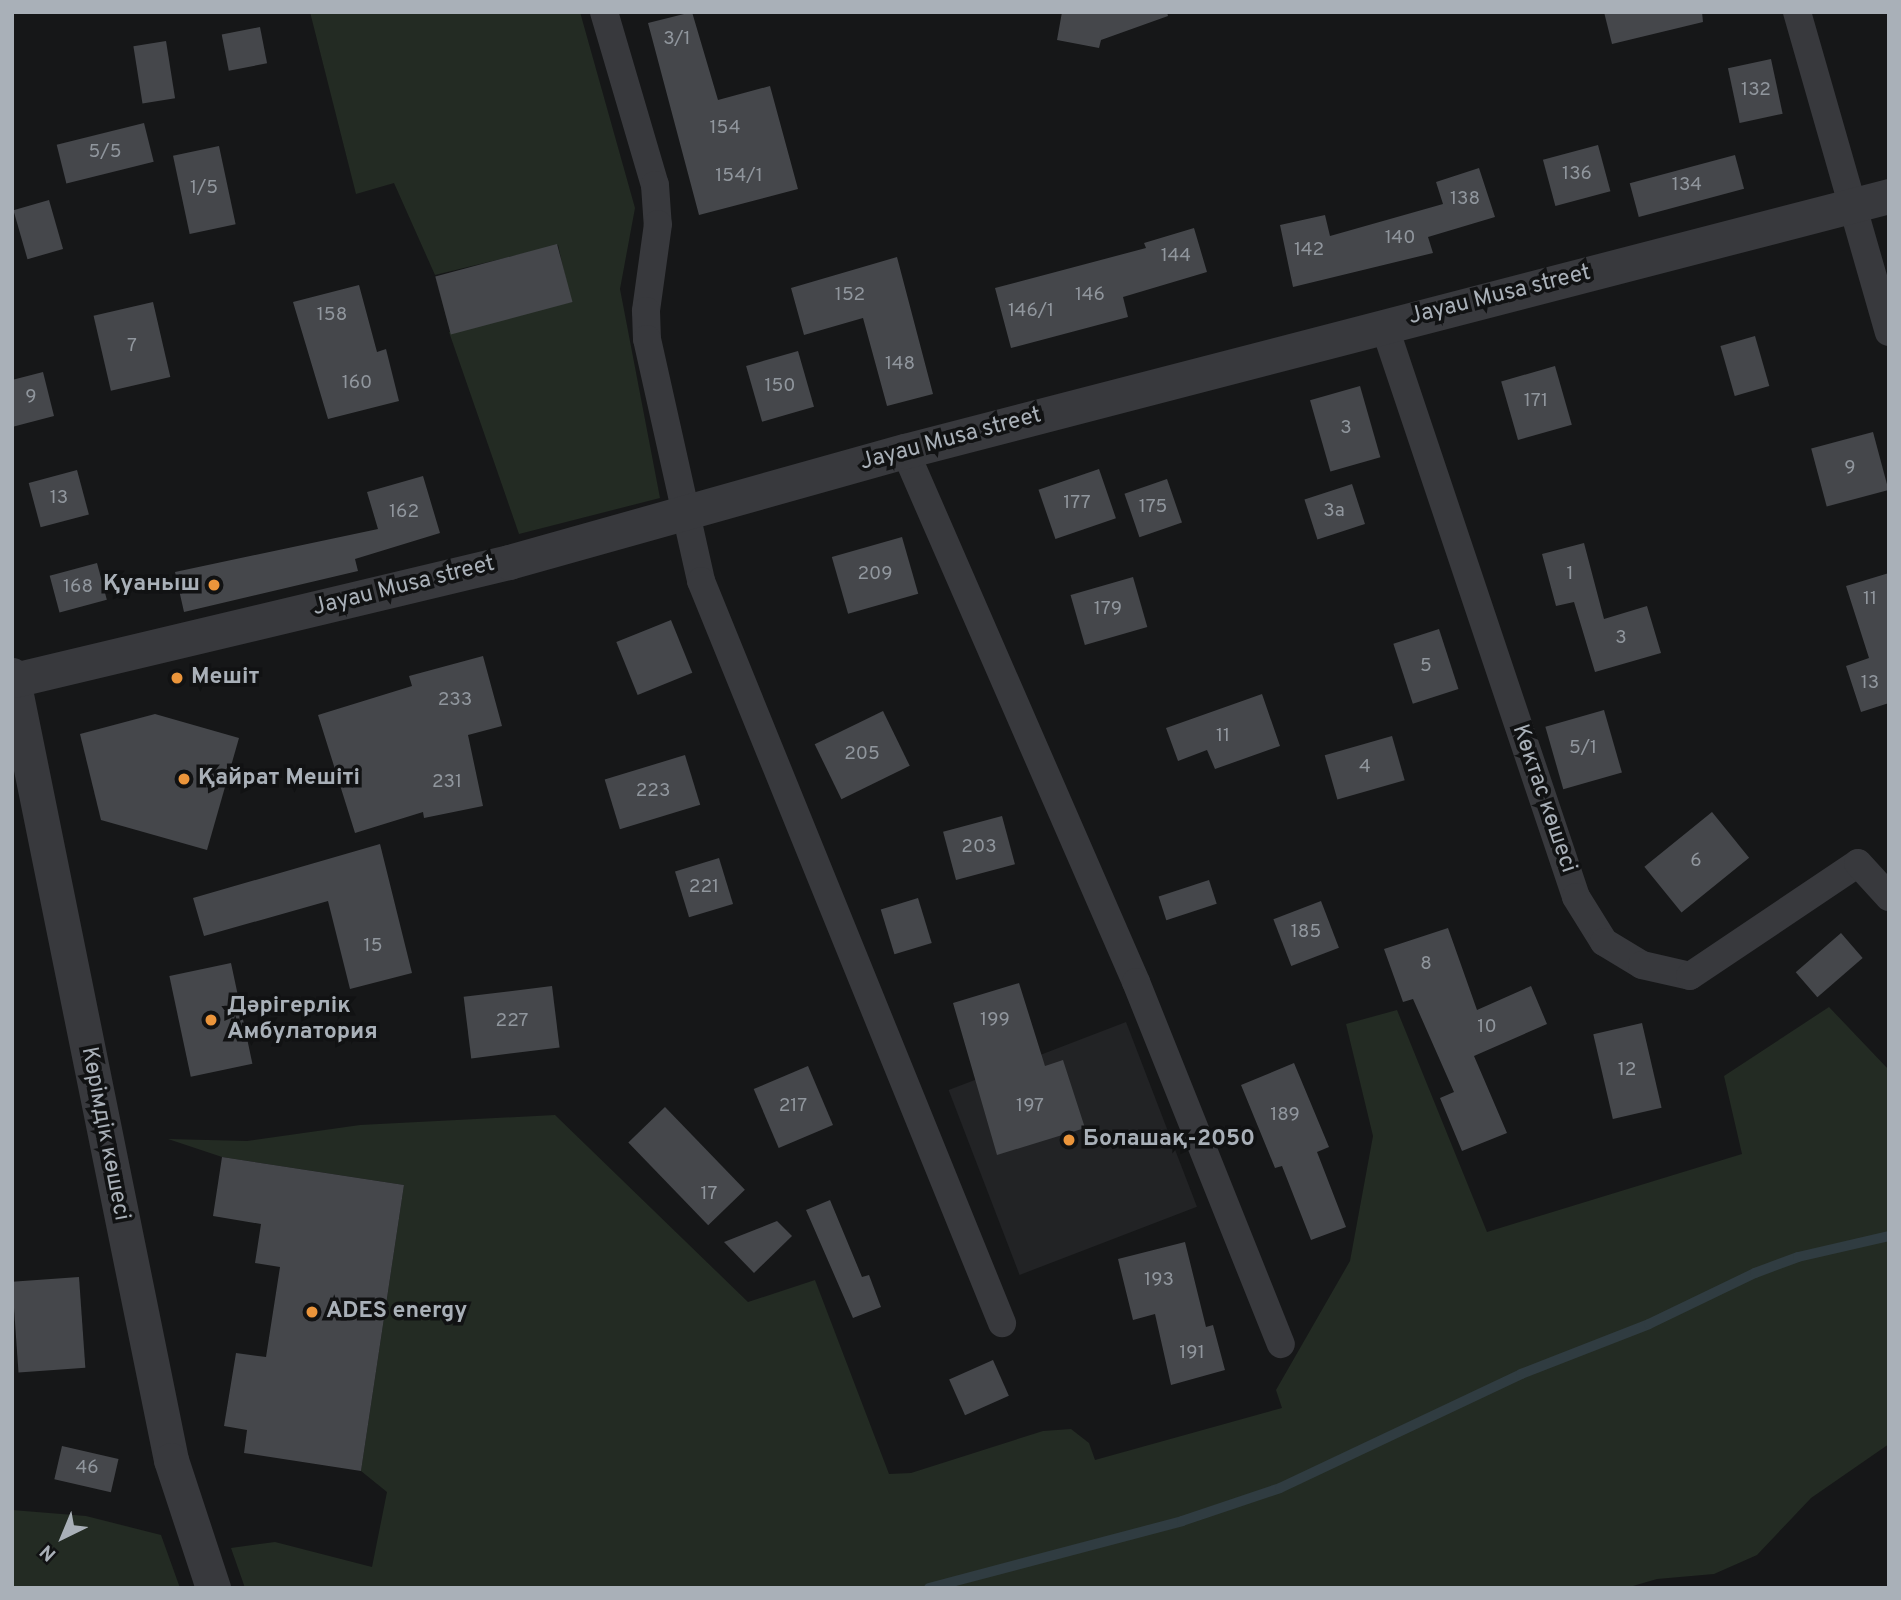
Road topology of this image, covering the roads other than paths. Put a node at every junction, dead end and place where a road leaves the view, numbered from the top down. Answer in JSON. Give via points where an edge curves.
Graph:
{"nodes":[{"id":1,"x":604,"y":12,"type":"edge"},
{"id":2,"x":1797,"y":12,"type":"edge"},
{"id":3,"x":1889,"y":196,"type":"edge"},
{"id":4,"x":1852,"y":206,"type":"junction"},
{"id":5,"x":1384,"y":325,"type":"junction"},
{"id":6,"x":1889,"y":332,"type":"edge"},
{"id":7,"x":905,"y":452,"type":"junction"},
{"id":8,"x":684,"y":514,"type":"junction"},
{"id":9,"x":13,"y":678,"type":"edge"},
{"id":10,"x":1889,"y":897,"type":"edge"},
{"id":11,"x":1002,"y":1323,"type":"dead end"},
{"id":12,"x":1281,"y":1344,"type":"dead end"},
{"id":13,"x":213,"y":1588,"type":"edge"}],
"edges":[{"from":1,"to":8,"type":"street","via":[[655,186],[658,224],[646,311],[647,339]]},
{"from":2,"to":4,"type":"street"},
{"from":3,"to":4,"type":"street","name":"Jayau Musa street"},
{"from":4,"to":5,"type":"street","name":"Jayau Musa street"},
{"from":4,"to":6,"type":"street"},
{"from":5,"to":7,"type":"street","name":"Jayau Musa street"},
{"from":5,"to":10,"type":"street","name":"Көктас көшесі","via":[[1576,897],[1604,942],[1642,965],[1690,976],[1858,863]]},
{"from":7,"to":8,"type":"street","name":"Jayau Musa street"},
{"from":7,"to":12,"type":"street","via":[[1136,982]]},
{"from":8,"to":9,"type":"street","name":"Jayau Musa street","via":[[509,562]]},
{"from":8,"to":11,"type":"street","via":[[701,581]]},
{"from":9,"to":13,"type":"street","name":"Көрімдік көшесі","via":[[170,1460]]}]}
